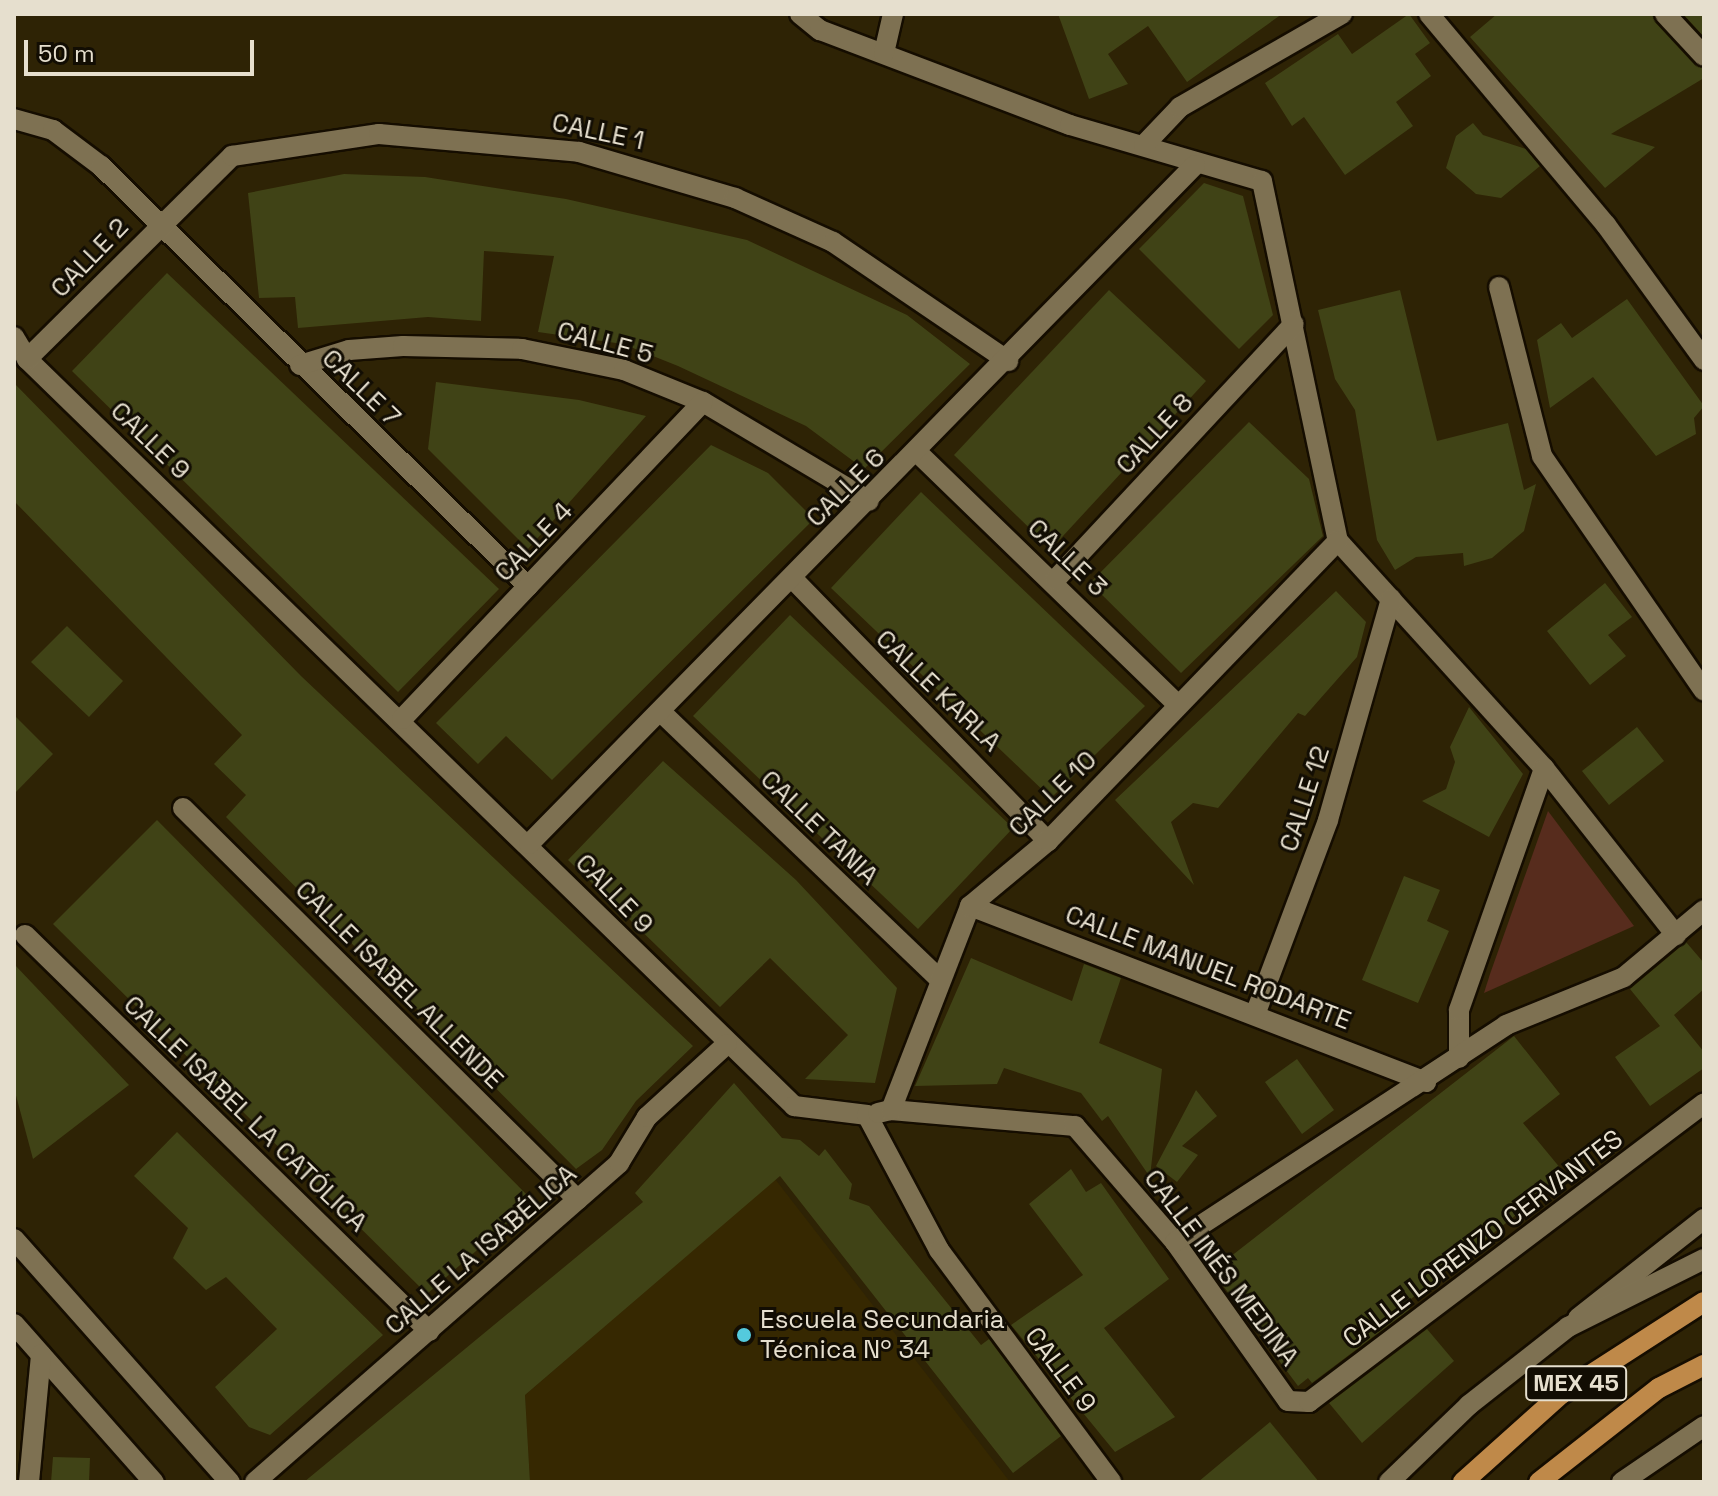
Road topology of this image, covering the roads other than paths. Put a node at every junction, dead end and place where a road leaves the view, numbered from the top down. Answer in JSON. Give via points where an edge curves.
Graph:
{"nodes":[{"id":1,"x":800,"y":14,"type":"edge"},
{"id":2,"x":893,"y":14,"type":"edge"},
{"id":3,"x":1342,"y":14,"type":"edge"},
{"id":4,"x":1665,"y":14,"type":"edge"},
{"id":5,"x":1433,"y":15,"type":"edge"},
{"id":6,"x":884,"y":53,"type":"junction"},
{"id":7,"x":1704,"y":56,"type":"edge"},
{"id":8,"x":14,"y":119,"type":"edge"},
{"id":9,"x":1144,"y":145,"type":"junction"},
{"id":10,"x":1195,"y":165,"type":"junction"},
{"id":11,"x":157,"y":227,"type":"junction"},
{"id":12,"x":1499,"y":287,"type":"dead end"},
{"id":13,"x":1294,"y":324,"type":"junction"},
{"id":14,"x":14,"y":337,"type":"edge"},
{"id":15,"x":27,"y":359,"type":"junction"},
{"id":16,"x":1704,"y":360,"type":"edge"},
{"id":17,"x":1008,"y":361,"type":"junction"},
{"id":18,"x":300,"y":365,"type":"junction"},
{"id":19,"x":703,"y":402,"type":"junction"},
{"id":20,"x":918,"y":453,"type":"junction"},
{"id":21,"x":869,"y":501,"type":"junction"},
{"id":22,"x":1338,"y":541,"type":"junction"},
{"id":23,"x":793,"y":579,"type":"junction"},
{"id":24,"x":1055,"y":580,"type":"junction"},
{"id":25,"x":528,"y":586,"type":"junction"},
{"id":26,"x":1391,"y":599,"type":"junction"},
{"id":27,"x":1704,"y":691,"type":"edge"},
{"id":28,"x":1177,"y":704,"type":"junction"},
{"id":29,"x":663,"y":714,"type":"junction"},
{"id":30,"x":402,"y":719,"type":"junction"},
{"id":31,"x":1544,"y":768,"type":"junction"},
{"id":32,"x":183,"y":808,"type":"dead end"},
{"id":33,"x":1048,"y":841,"type":"junction"},
{"id":34,"x":529,"y":844,"type":"junction"},
{"id":35,"x":970,"y":906,"type":"junction"},
{"id":36,"x":1704,"y":910,"type":"edge"},
{"id":37,"x":25,"y":935,"type":"dead end"},
{"id":38,"x":1676,"y":935,"type":"junction"},
{"id":39,"x":939,"y":979,"type":"junction"},
{"id":40,"x":1256,"y":1012,"type":"junction"},
{"id":41,"x":727,"y":1044,"type":"junction"},
{"id":42,"x":1459,"y":1058,"type":"junction"},
{"id":43,"x":1426,"y":1082,"type":"junction"},
{"id":44,"x":1704,"y":1103,"type":"edge"},
{"id":45,"x":891,"y":1110,"type":"junction"},
{"id":46,"x":867,"y":1115,"type":"junction"},
{"id":47,"x":578,"y":1200,"type":"junction"},
{"id":48,"x":1704,"y":1219,"type":"edge"},
{"id":49,"x":14,"y":1239,"type":"edge"},
{"id":50,"x":1175,"y":1242,"type":"junction"},
{"id":51,"x":1704,"y":1259,"type":"edge"},
{"id":52,"x":1704,"y":1302,"type":"edge"},
{"id":53,"x":14,"y":1324,"type":"edge"},
{"id":54,"x":1568,"y":1327,"type":"junction"},
{"id":55,"x":429,"y":1331,"type":"junction"},
{"id":56,"x":41,"y":1355,"type":"junction"},
{"id":57,"x":1704,"y":1365,"type":"edge"},
{"id":58,"x":1288,"y":1401,"type":"joint"},
{"id":59,"x":1704,"y":1426,"type":"edge"},
{"id":60,"x":29,"y":1482,"type":"edge"},
{"id":61,"x":154,"y":1482,"type":"edge"},
{"id":62,"x":230,"y":1482,"type":"edge"},
{"id":63,"x":255,"y":1482,"type":"edge"},
{"id":64,"x":1111,"y":1482,"type":"edge"},
{"id":65,"x":1389,"y":1482,"type":"edge"},
{"id":66,"x":1463,"y":1482,"type":"edge"},
{"id":67,"x":1539,"y":1482,"type":"edge"},
{"id":68,"x":1622,"y":1482,"type":"edge"}],
"edges":[{"from":1,"to":6,"type":"street","via":[[820,30]]},
{"from":2,"to":6,"type":"street"},
{"from":3,"to":9,"type":"street","via":[[1180,107]]},
{"from":4,"to":7,"type":"street"},
{"from":5,"to":16,"type":"street","via":[[1606,225]]},
{"from":6,"to":9,"type":"street","via":[[1070,125]]},
{"from":8,"to":11,"type":"street","name":"CALLE 7","via":[[53,130],[101,166]]},
{"from":9,"to":10,"type":"street"},
{"from":10,"to":13,"type":"street","via":[[1262,181]]},
{"from":10,"to":17,"type":"street","name":"CALLE 6"},
{"from":11,"to":15,"type":"street","name":"CALLE 2"},
{"from":11,"to":17,"type":"street","name":"CALLE 1","via":[[232,156],[379,134],[515,141],[654,170],[777,217],[833,242]]},
{"from":11,"to":18,"type":"street","name":"CALLE 7"},
{"from":12,"to":27,"type":"street","via":[[1542,456]]},
{"from":13,"to":22,"type":"street"},
{"from":13,"to":24,"type":"street","name":"CALLE 8"},
{"from":14,"to":15,"type":"street","name":"CALLE 9"},
{"from":15,"to":30,"type":"street","name":"CALLE 9"},
{"from":17,"to":20,"type":"street","name":"CALLE 6"},
{"from":18,"to":19,"type":"street","name":"CALLE 5","via":[[349,350],[403,346],[522,349],[624,370]]},
{"from":18,"to":25,"type":"street","name":"CALLE 7"},
{"from":19,"to":21,"type":"street","name":"CALLE 5"},
{"from":19,"to":25,"type":"street","name":"CALLE 4"},
{"from":20,"to":21,"type":"street","name":"CALLE 6"},
{"from":20,"to":24,"type":"street","name":"CALLE 3"},
{"from":21,"to":23,"type":"street","name":"CALLE 6"},
{"from":22,"to":26,"type":"street"},
{"from":22,"to":28,"type":"street","name":"CALLE 10"},
{"from":23,"to":29,"type":"street","name":"CALLE 6"},
{"from":23,"to":33,"type":"street","name":"CALLE KARLA"},
{"from":24,"to":28,"type":"street","name":"CALLE 3"},
{"from":25,"to":30,"type":"street","name":"CALLE 4"},
{"from":26,"to":31,"type":"street"},
{"from":26,"to":40,"type":"street","name":"CALLE 12","via":[[1328,820]]},
{"from":28,"to":33,"type":"street","name":"CALLE 10"},
{"from":29,"to":34,"type":"street","name":"CALLE 6"},
{"from":29,"to":39,"type":"street","name":"CALLE TANIA"},
{"from":30,"to":34,"type":"street","name":"CALLE 9"},
{"from":31,"to":38,"type":"street"},
{"from":31,"to":42,"type":"street","via":[[1459,1010]]},
{"from":32,"to":47,"type":"street","name":"CALLE ISABEL ALLENDE"},
{"from":33,"to":35,"type":"street","name":"CALLE 10"},
{"from":34,"to":41,"type":"street","name":"CALLE 9"},
{"from":35,"to":39,"type":"street","name":"CALLE 10"},
{"from":35,"to":40,"type":"street","name":"CALLE MANUEL RODARTE"},
{"from":36,"to":38,"type":"street"},
{"from":37,"to":55,"type":"street","name":"CALLE ISABEL LA CATÓLICA"},
{"from":38,"to":42,"type":"street","via":[[1624,977],[1506,1025]]},
{"from":39,"to":45,"type":"street","name":"CALLE 10"},
{"from":40,"to":43,"type":"street","name":"CALLE MANUEL RODARTE"},
{"from":41,"to":46,"type":"street","name":"CALLE 9","via":[[794,1106]]},
{"from":41,"to":47,"type":"street","name":"CALLE LA ISABÉLICA","via":[[647,1117],[619,1163]]},
{"from":42,"to":43,"type":"street"},
{"from":43,"to":50,"type":"street"},
{"from":44,"to":58,"type":"street","name":"CALLE LORENZO CERVANTES","via":[[1372,1358],[1309,1402]]},
{"from":45,"to":46,"type":"street"},
{"from":45,"to":50,"type":"street","name":"CALLE INÉS MEDINA","via":[[1075,1126]]},
{"from":46,"to":64,"type":"street","name":"CALLE 9","via":[[939,1250]]},
{"from":47,"to":55,"type":"street","name":"CALLE LA ISABÉLICA"},
{"from":48,"to":54,"type":"street"},
{"from":49,"to":62,"type":"street"},
{"from":50,"to":58,"type":"street","name":"CALLE INÉS MEDINA"},
{"from":51,"to":54,"type":"street"},
{"from":52,"to":66,"type":"main road","number":"MEX 45","via":[[1561,1394]]},
{"from":53,"to":56,"type":"street"},
{"from":54,"to":65,"type":"street","via":[[1469,1405]]},
{"from":55,"to":63,"type":"street","name":"CALLE LA ISABÉLICA"},
{"from":56,"to":60,"type":"street"},
{"from":56,"to":61,"type":"street"},
{"from":57,"to":67,"type":"main road","number":"MEX 45","via":[[1638,1403]]},
{"from":59,"to":68,"type":"street"}]}
